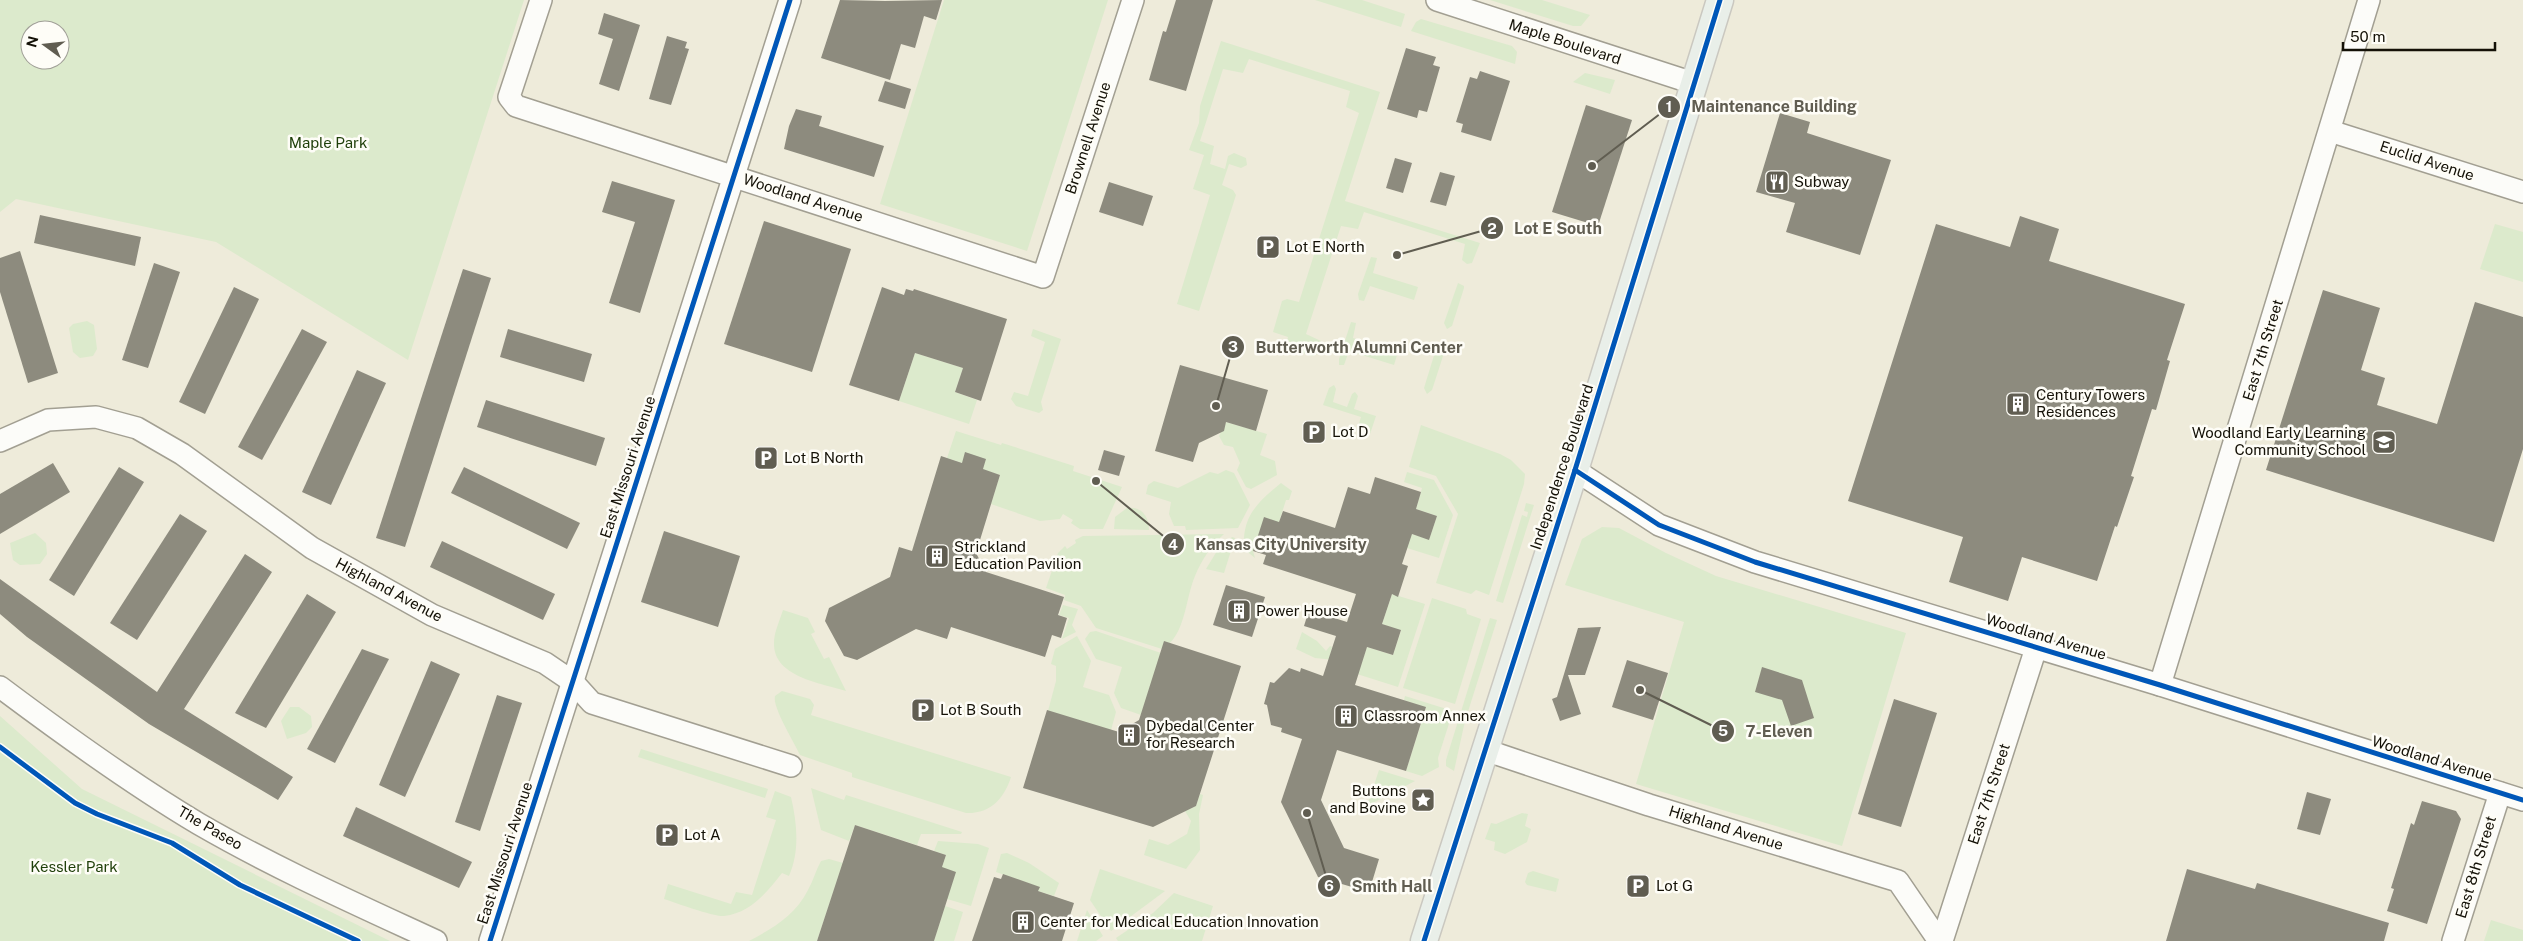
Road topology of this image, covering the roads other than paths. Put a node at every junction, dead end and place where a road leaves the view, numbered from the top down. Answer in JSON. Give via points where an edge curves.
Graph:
{"nodes":[{"id":1,"x":541,"y":0,"type":"edge"},
{"id":2,"x":790,"y":0,"type":"edge"},
{"id":3,"x":1133,"y":0,"type":"edge"},
{"id":4,"x":1437,"y":0,"type":"edge"},
{"id":5,"x":1720,"y":0,"type":"edge"},
{"id":6,"x":2369,"y":0,"type":"edge"},
{"id":7,"x":1693,"y":83,"type":"junction"},
{"id":8,"x":2330,"y":131,"type":"junction"},
{"id":9,"x":734,"y":176,"type":"junction"},
{"id":10,"x":2523,"y":192,"type":"edge"},
{"id":11,"x":1043,"y":277,"type":"joint"},
{"id":12,"x":0,"y":441,"type":"edge"},
{"id":13,"x":1575,"y":470,"type":"junction"},
{"id":14,"x":2036,"y":648,"type":"junction"},
{"id":15,"x":573,"y":682,"type":"junction"},
{"id":16,"x":2160,"y":685,"type":"junction"},
{"id":17,"x":0,"y":687,"type":"edge"},
{"id":18,"x":1485,"y":750,"type":"junction"},
{"id":19,"x":791,"y":766,"type":"dead end"},
{"id":20,"x":2500,"y":793,"type":"junction"},
{"id":21,"x":2523,"y":800,"type":"edge"},
{"id":22,"x":436,"y":941,"type":"edge"},
{"id":23,"x":490,"y":941,"type":"edge"},
{"id":24,"x":1424,"y":941,"type":"edge"},
{"id":25,"x":1941,"y":941,"type":"edge"},
{"id":26,"x":2453,"y":941,"type":"edge"}],
"edges":[{"from":1,"to":9,"type":"street","name":"Woodland Avenue","via":[[509,97],[516,106]]},
{"from":2,"to":9,"type":"street","name":"East Missouri Avenue"},
{"from":3,"to":11,"type":"street","name":"Brownell Avenue"},
{"from":4,"to":7,"type":"street","name":"Maple Boulevard"},
{"from":5,"to":7,"type":"main road","name":"Independence Boulevard"},
{"from":6,"to":8,"type":"street","name":"East 7th Street"},
{"from":7,"to":13,"type":"main road","name":"Independence Boulevard"},
{"from":8,"to":10,"type":"street","name":"Euclid Avenue"},
{"from":8,"to":16,"type":"street","name":"East 7th Street"},
{"from":9,"to":11,"type":"street","name":"Woodland Avenue"},
{"from":9,"to":15,"type":"street","name":"East Missouri Avenue"},
{"from":12,"to":15,"type":"street","name":"Highland Avenue","via":[[48,420],[96,417],[137,428],[182,454],[312,548],[432,614],[545,663]]},
{"from":13,"to":14,"type":"street","name":"Woodland Avenue","via":[[1659,525],[1692,539],[1755,562]]},
{"from":13,"to":18,"type":"main road","name":"Independence Boulevard"},
{"from":14,"to":16,"type":"street","name":"Woodland Avenue"},
{"from":14,"to":25,"type":"street","name":"East 7th Street"},
{"from":15,"to":19,"type":"street","name":"Highland Avenue","via":[[592,703]]},
{"from":15,"to":23,"type":"street","name":"East Missouri Avenue"},
{"from":16,"to":20,"type":"street","name":"Woodland Avenue"},
{"from":17,"to":22,"type":"street","name":"The Paseo","via":[[119,772],[199,824],[283,869]]},
{"from":18,"to":24,"type":"main road","name":"Independence Boulevard"},
{"from":18,"to":25,"type":"street","name":"Highland Avenue","via":[[1649,805],[1898,881]]},
{"from":20,"to":21,"type":"street","name":"Woodland Avenue"},
{"from":20,"to":26,"type":"street","name":"East 8th Street"}]}
